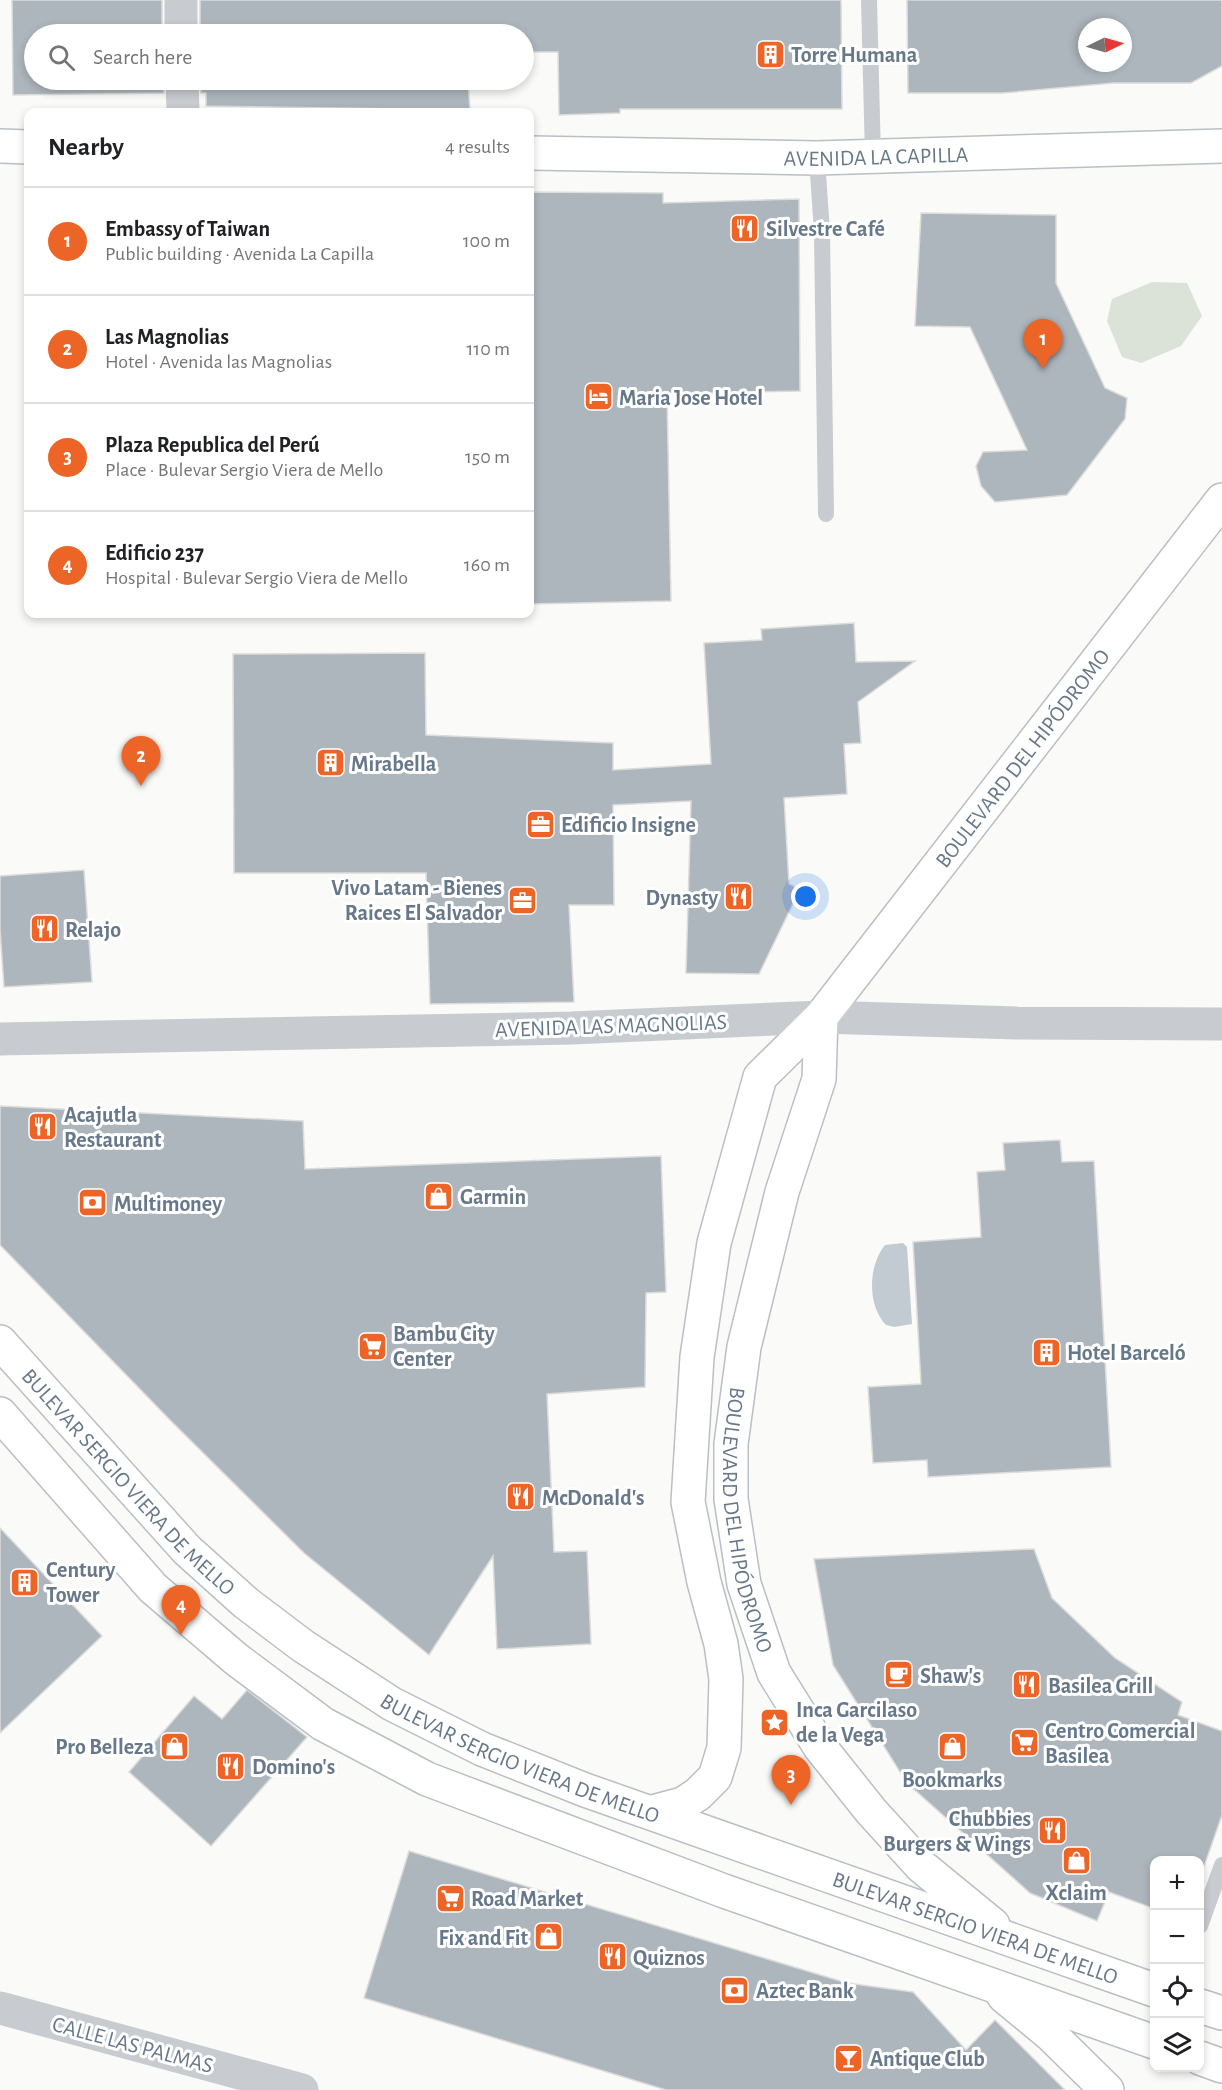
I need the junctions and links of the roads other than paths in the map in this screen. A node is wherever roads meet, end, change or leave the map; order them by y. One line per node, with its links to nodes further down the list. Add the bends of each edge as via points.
1 (181, 0): 3 (street)
2 (869, 0): 10 (lane)
3 (181, 24)
4 (182, 90): 5 (street)
5 (183, 108)
6 (0, 146): 8 (street)
7 (1222, 146): 10 (street, AVENIDA LA CAPILLA)
8 (24, 147)
9 (534, 153): 11 (street, AVENIDA LA CAPILLA)
10 (873, 157): 11 (street, AVENIDA LA CAPILLA)
11 (817, 158): 13 (lane, via 822,233)
12 (1222, 500): 14 (street, BOULEVARD DEL HIPÓDROMO)
13 (826, 514)
14 (821, 1017): 15 (street, AVENIDA LAS MAGNOLIAS); 16 (street, AVENIDA LAS MAGNOLIAS, via 572,1028); 19 (street, BOULEVARD DEL HIPÓDROMO, via 819,1079 782,1192 744,1347 731,1444); 20 (street, BOULEVARD DEL HIPÓDROMO, via 760,1077 714,1243 697,1357)
15 (1222, 1024)
16 (0, 1039)
17 (0, 1342): 21 (street, BULEVAR SERGIO VIERA DE MELLO, via 187,1550 246,1603 303,1646 392,1704 483,1749 585,1790)
18 (0, 1414): 25 (street, via 153,1588 236,1659 323,1724 427,1779 724,1891)
19 (731, 1499): 20 (street); 24 (street, BOULEVARD DEL HIPÓDROMO, via 744,1584 774,1673 820,1746 870,1811 921,1866)
20 (688, 1502): 21 (street, BOULEVARD DEL HIPÓDROMO, via 721,1644 726,1679 724,1748 715,1777 698,1794 682,1804)
21 (653, 1812): 24 (street, BULEVAR SERGIO VIERA DE MELLO)
22 (1222, 1864): 23 (lane)
23 (1204, 1915)
24 (1011, 1939): 26 (street, BULEVAR SERGIO VIERA DE MELLO)
25 (987, 1982): 30 (street); 34 (street, via 1050,2034)
26 (1150, 1988)
27 (1204, 2007): 29 (street)
28 (0, 2008): 33 (street, CALLE LAS PALMAS)
29 (1222, 2013)
30 (1150, 2040)
31 (1204, 2059): 32 (street)
32 (1222, 2066)
33 (302, 2090)
34 (1107, 2090)

